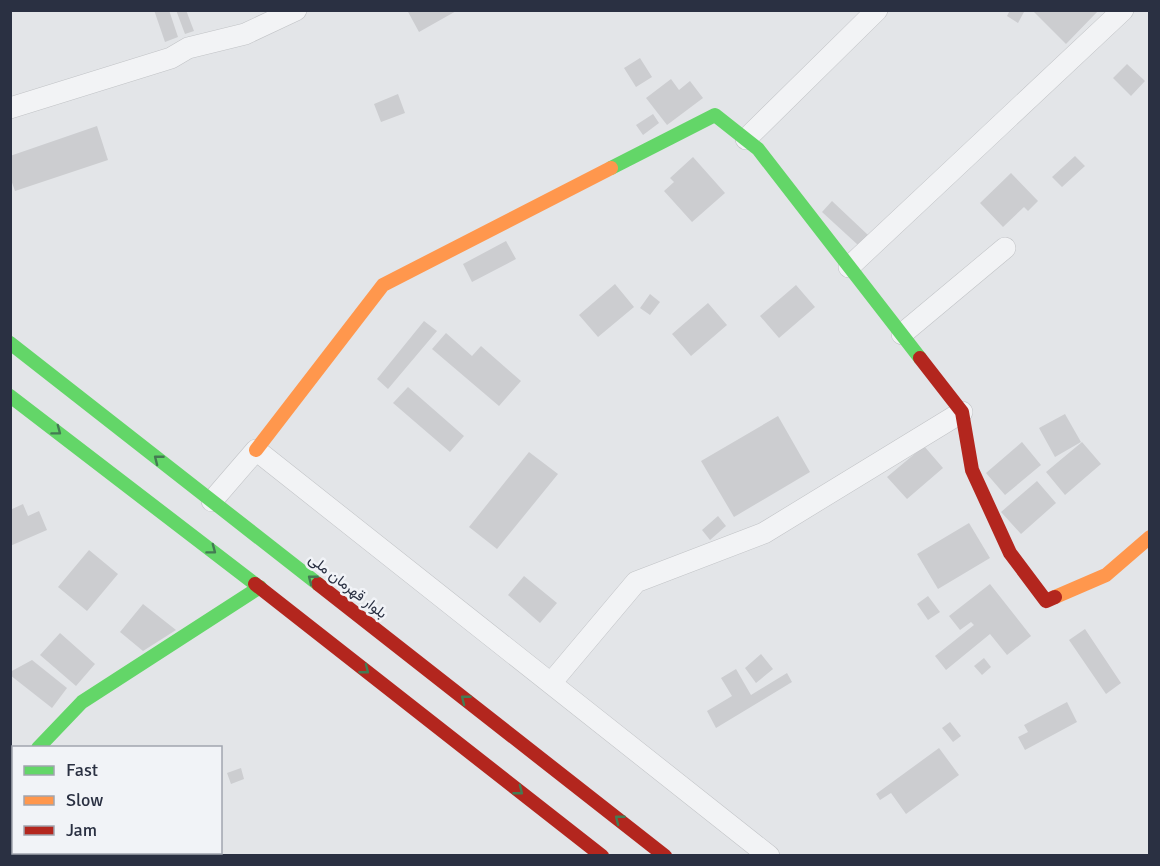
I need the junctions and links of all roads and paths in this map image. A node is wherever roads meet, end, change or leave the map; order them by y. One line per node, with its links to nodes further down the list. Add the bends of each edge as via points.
1 (296, 10): 4 (street, via 244,34 188,48 171,58)
2 (877, 10): 5 (street)
3 (1123, 10): 7 (street)
4 (10, 108)
5 (746, 139): 7 (main road, via 758,149); 12 (main road, via 715,115 383,285)
6 (1005, 249): 8 (street)
7 (849, 267): 8 (main road)
8 (902, 334): 11 (main road)
9 (10, 343): 13 (main road, بلوار قهرمان ملی, one-way to 9)
10 (10, 396): 15 (main road, one-way to 15)
11 (962, 412): 14 (main road, via 972,470 1010,553 1046,601 1106,575); 16 (street, via 764,533 636,582)
12 (256, 450): 13 (street); 16 (street)
13 (212, 501): 19 (main road, بلوار قهرمان ملی, one-way to 13)
14 (1149, 537)
15 (260, 587): 17 (main road, via 82,702); 18 (main road, one-way to 18)
16 (551, 683): 20 (street)
17 (39, 746)
18 (602, 855)
19 (665, 855)
20 (769, 855)

